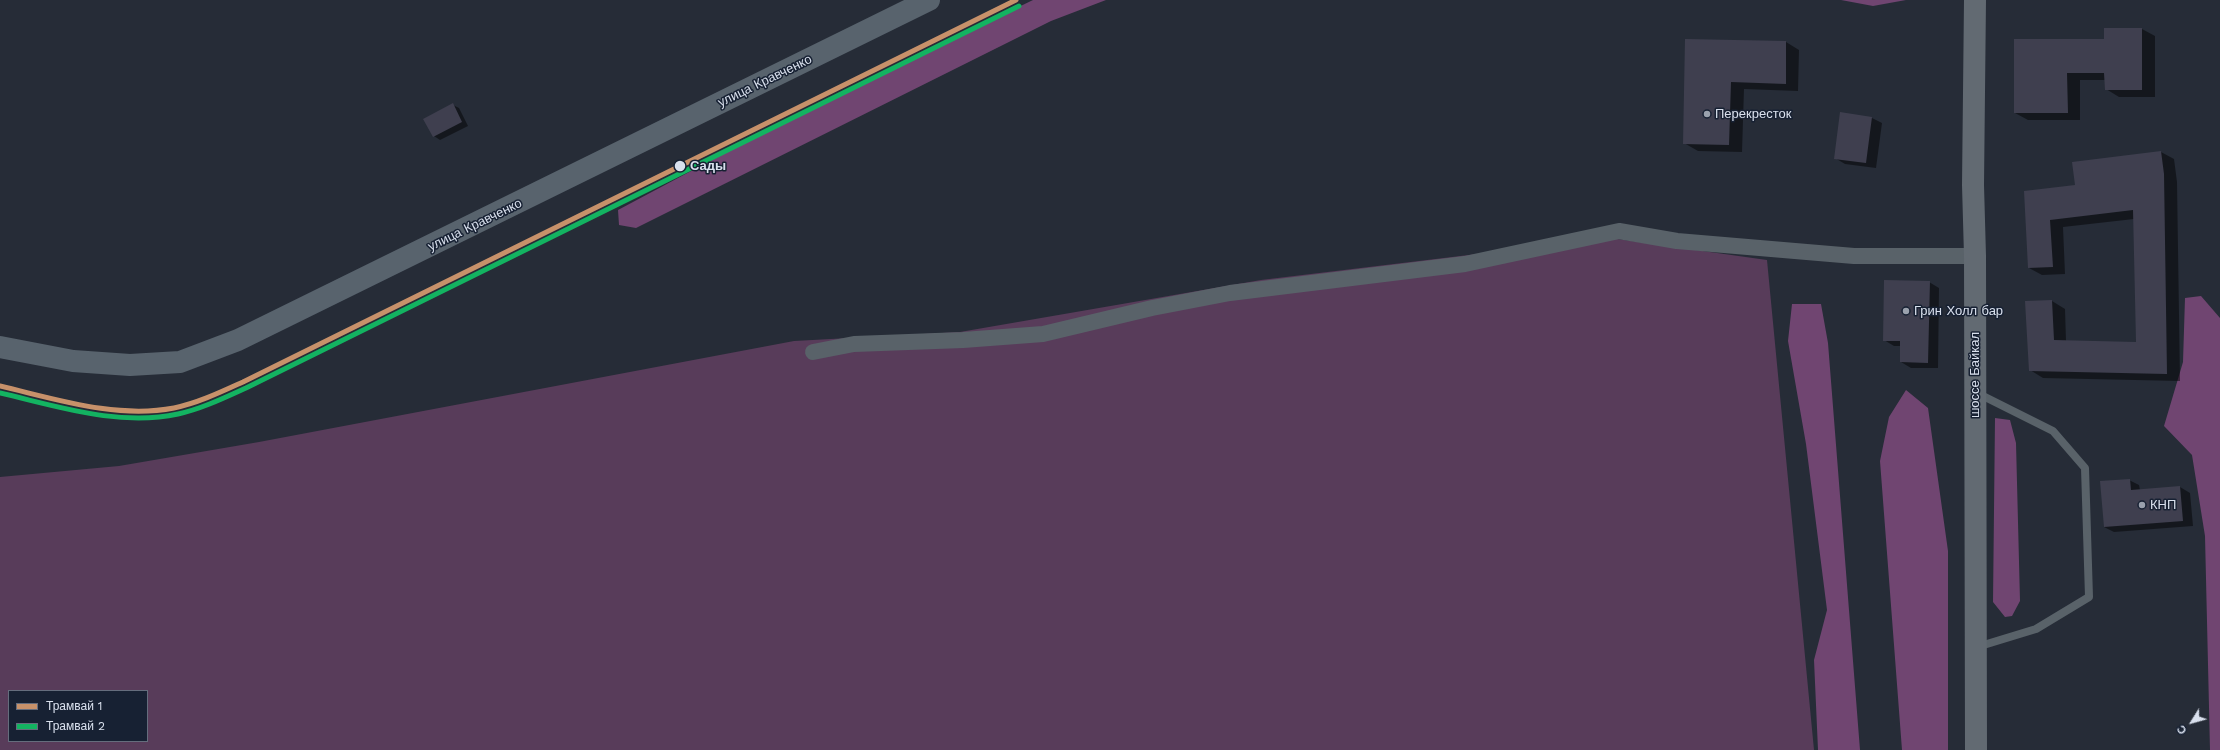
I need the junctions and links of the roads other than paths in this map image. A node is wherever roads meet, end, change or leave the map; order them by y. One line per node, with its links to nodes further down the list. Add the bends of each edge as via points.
1 (929, 0): 4 (main road, улица Кравченко, via 252,333 180,362 130,365 73,361)
2 (1975, 0): 3 (highway, шоссе Байкал)
3 (1975, 256): 5 (street, via 1854,256 1677,241 1619,232 1465,264 1230,293 1152,308 1043,334 854,344); 6 (highway, шоссе Байкал)
4 (0, 347)
5 (813, 352)
6 (1975, 392): 7 (highway, шоссе Байкал); 7 (lane, via 2053,431 2085,468 2089,597 2036,629)
7 (1975, 647): 8 (highway, шоссе Байкал)
8 (1976, 750)

